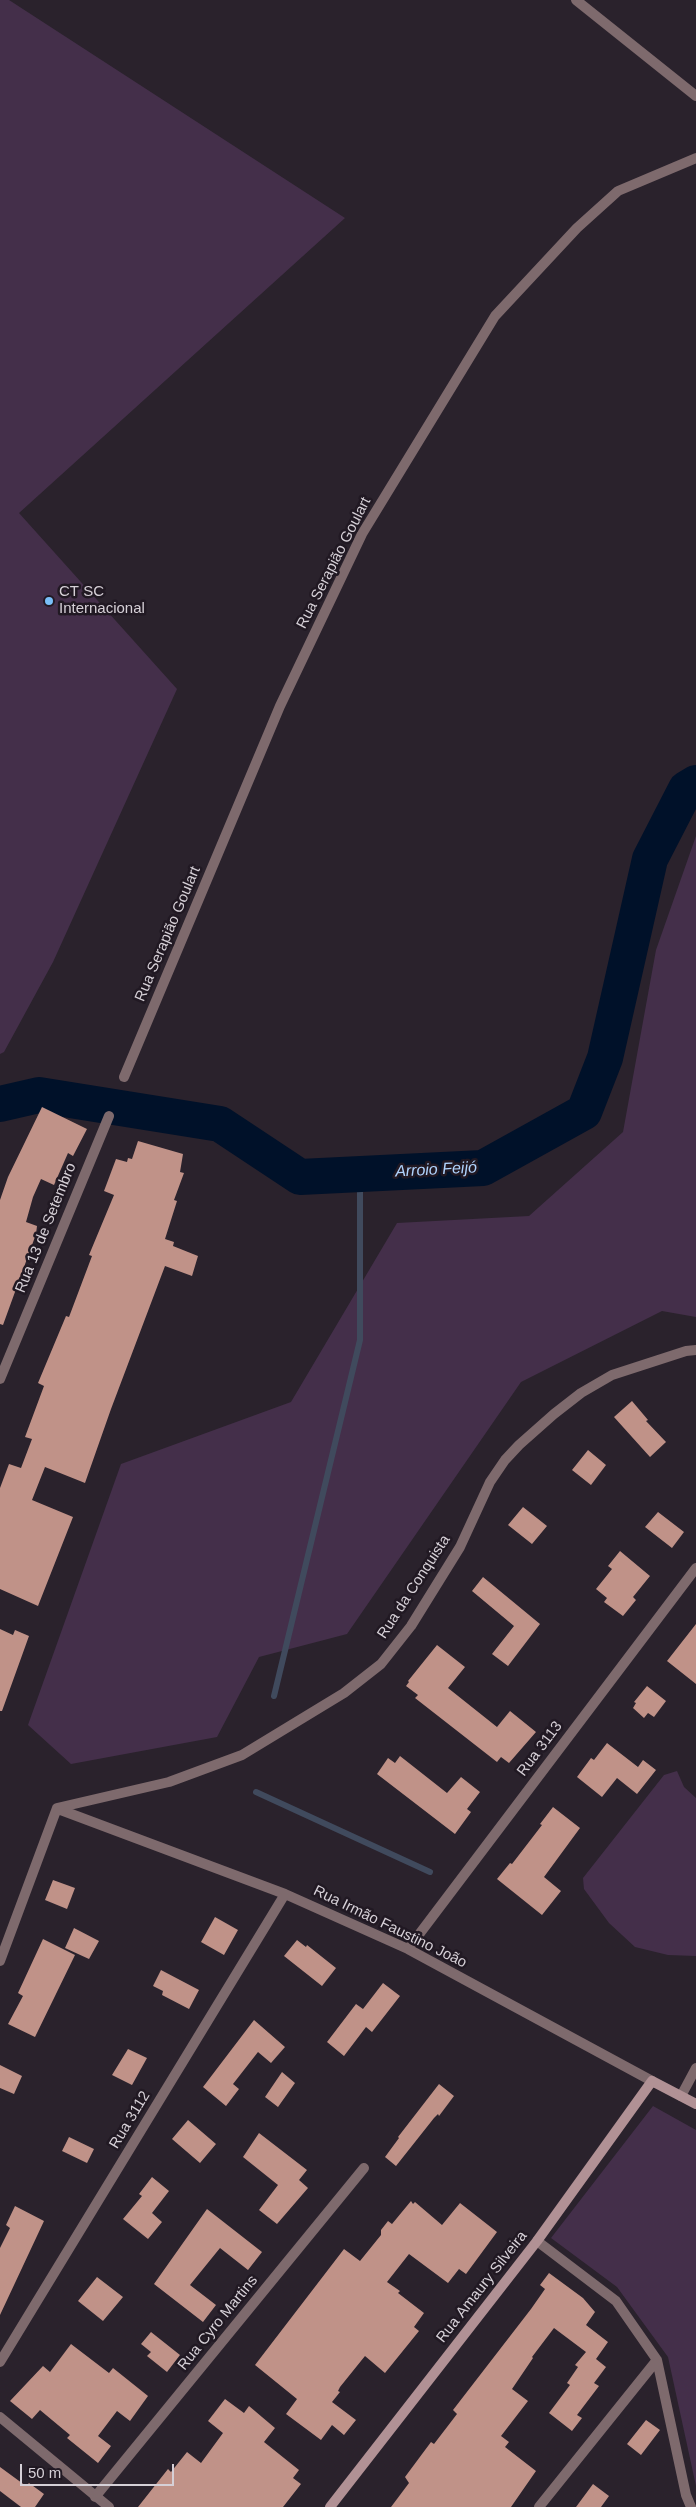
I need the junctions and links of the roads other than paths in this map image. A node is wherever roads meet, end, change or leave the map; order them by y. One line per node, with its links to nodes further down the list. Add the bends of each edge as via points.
1 (576, 0): 2 (street)
2 (696, 96)
3 (696, 158): 4 (street, Rua Serapião Goulart, via 618,191 577,228 495,316 362,534 280,706)
4 (124, 1077)
5 (109, 1116): 7 (street, Rua 13 de Setembro)
6 (696, 1350): 9 (street, Rua da Conquista, via 612,1375 560,1408 519,1445 490,1482 460,1547 410,1626 381,1664 344,1693 242,1755 169,1782)
7 (0, 1379)
8 (696, 1568): 11 (street, Rua 3113)
9 (57, 1808): 10 (street, Rua Irmão Faustino João); 12 (street)
10 (285, 1894): 11 (street, Rua Irmão Faustino João); 20 (street, Rua 3112)
11 (408, 1949): 14 (street, Rua Irmão Faustino João)
12 (0, 1961)
13 (696, 2068): 15 (street)
14 (652, 2081): 15 (street, Rua Irmão Faustino João); 18 (street, Rua Amaury Silveira)
15 (681, 2096): 16 (street, Rua Irmão Faustino João)
16 (696, 2104)
17 (364, 2168): 22 (street, Rua Cyro Martins)
18 (537, 2242): 19 (street, via 616,2301); 24 (street, Rua Amaury Silveira)
19 (657, 2360): 25 (street); 26 (street)
20 (0, 2362)
21 (0, 2417): 22 (street)
22 (95, 2497): 23 (street)
23 (109, 2507)
24 (330, 2507)
25 (538, 2507)
26 (691, 2507)

